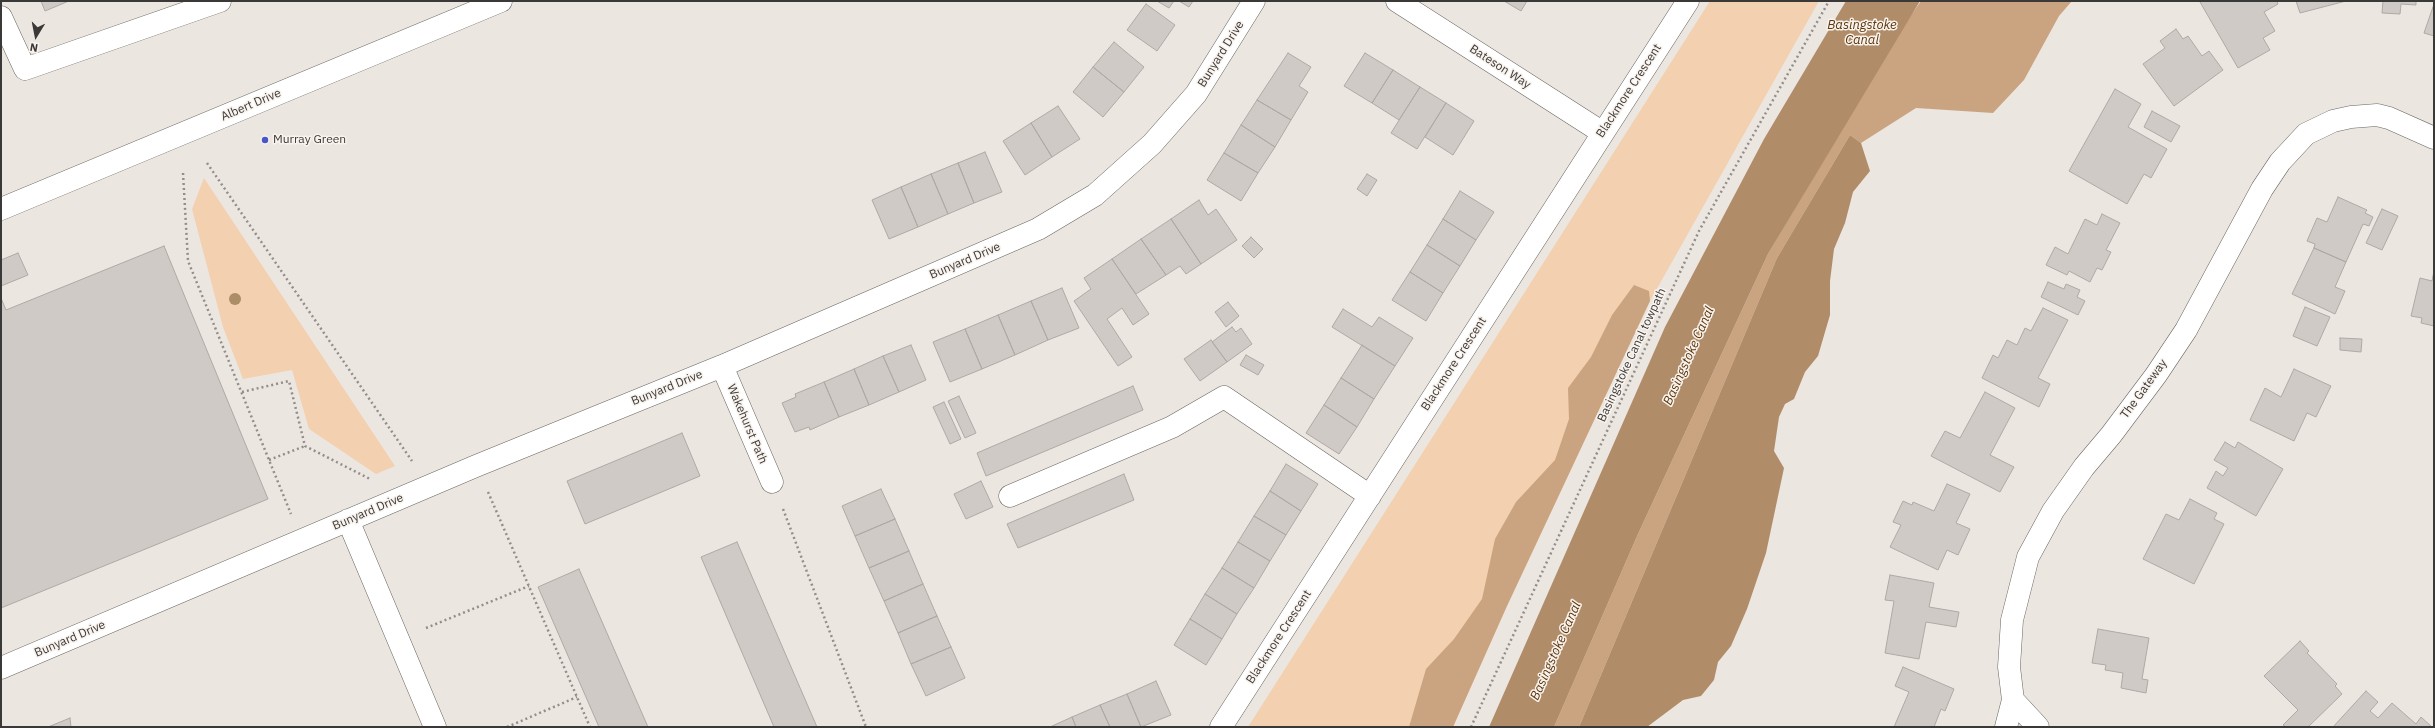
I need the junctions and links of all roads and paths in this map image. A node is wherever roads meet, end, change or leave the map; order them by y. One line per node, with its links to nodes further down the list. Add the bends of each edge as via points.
1 (220, 1): 7 (street, via 25,69)
2 (502, 1): 12 (street, Albert Drive)
3 (1254, 1): 13 (street, Bunyard Drive, via 1196,94 1152,144 1095,195 1038,229)
4 (1397, 1): 8 (street, Bateson Way)
5 (1688, 1): 8 (street, Blackmore Crescent)
6 (1829, 1): 35 (path, Basingstoke Canal towpath, via 1699,231)
7 (2, 21)
8 (1603, 133): 22 (street, Blackmore Crescent)
9 (2434, 138): 29 (street, The Gateway, via 2400,122 2377,115 2333,121 2306,134 2294,145 2262,189 2178,342 2053,511 2028,557 2016,599 2009,643)
10 (207, 163): 19 (path)
11 (184, 173): 14 (path, via 188,261)
12 (1, 209)
13 (722, 366): 17 (street, Bunyard Drive); 18 (street, Wakehurst Path)
14 (242, 392): 15 (path, via 289,381); 16 (path)
15 (305, 446): 16 (path); 20 (path)
16 (269, 460): 24 (path)
17 (476, 466): 19 (street, Bunyard Drive); 25 (path)
18 (772, 482): 33 (path)
19 (429, 486): 20 (street, Bunyard Drive)
20 (404, 496): 23 (street, Bunyard Drive)
21 (1010, 496): 22 (street, via 1172,427 1224,397)
22 (1370, 496): 34 (street, Blackmore Crescent)
23 (348, 520): 24 (street, Bunyard Drive); 26 (street)
24 (302, 540): 27 (street, Bunyard Drive)
25 (529, 586): 26 (path); 28 (path)
26 (398, 639): 30 (street)
27 (1, 668)
28 (577, 697): 31 (path); 32 (path)
29 (2012, 700): 36 (street, The Gateway); 37 (street)
30 (435, 727)
31 (507, 727)
32 (590, 727)
33 (866, 727)
34 (1221, 727)
35 (1471, 727)
36 (2006, 727)
37 (2038, 727)

